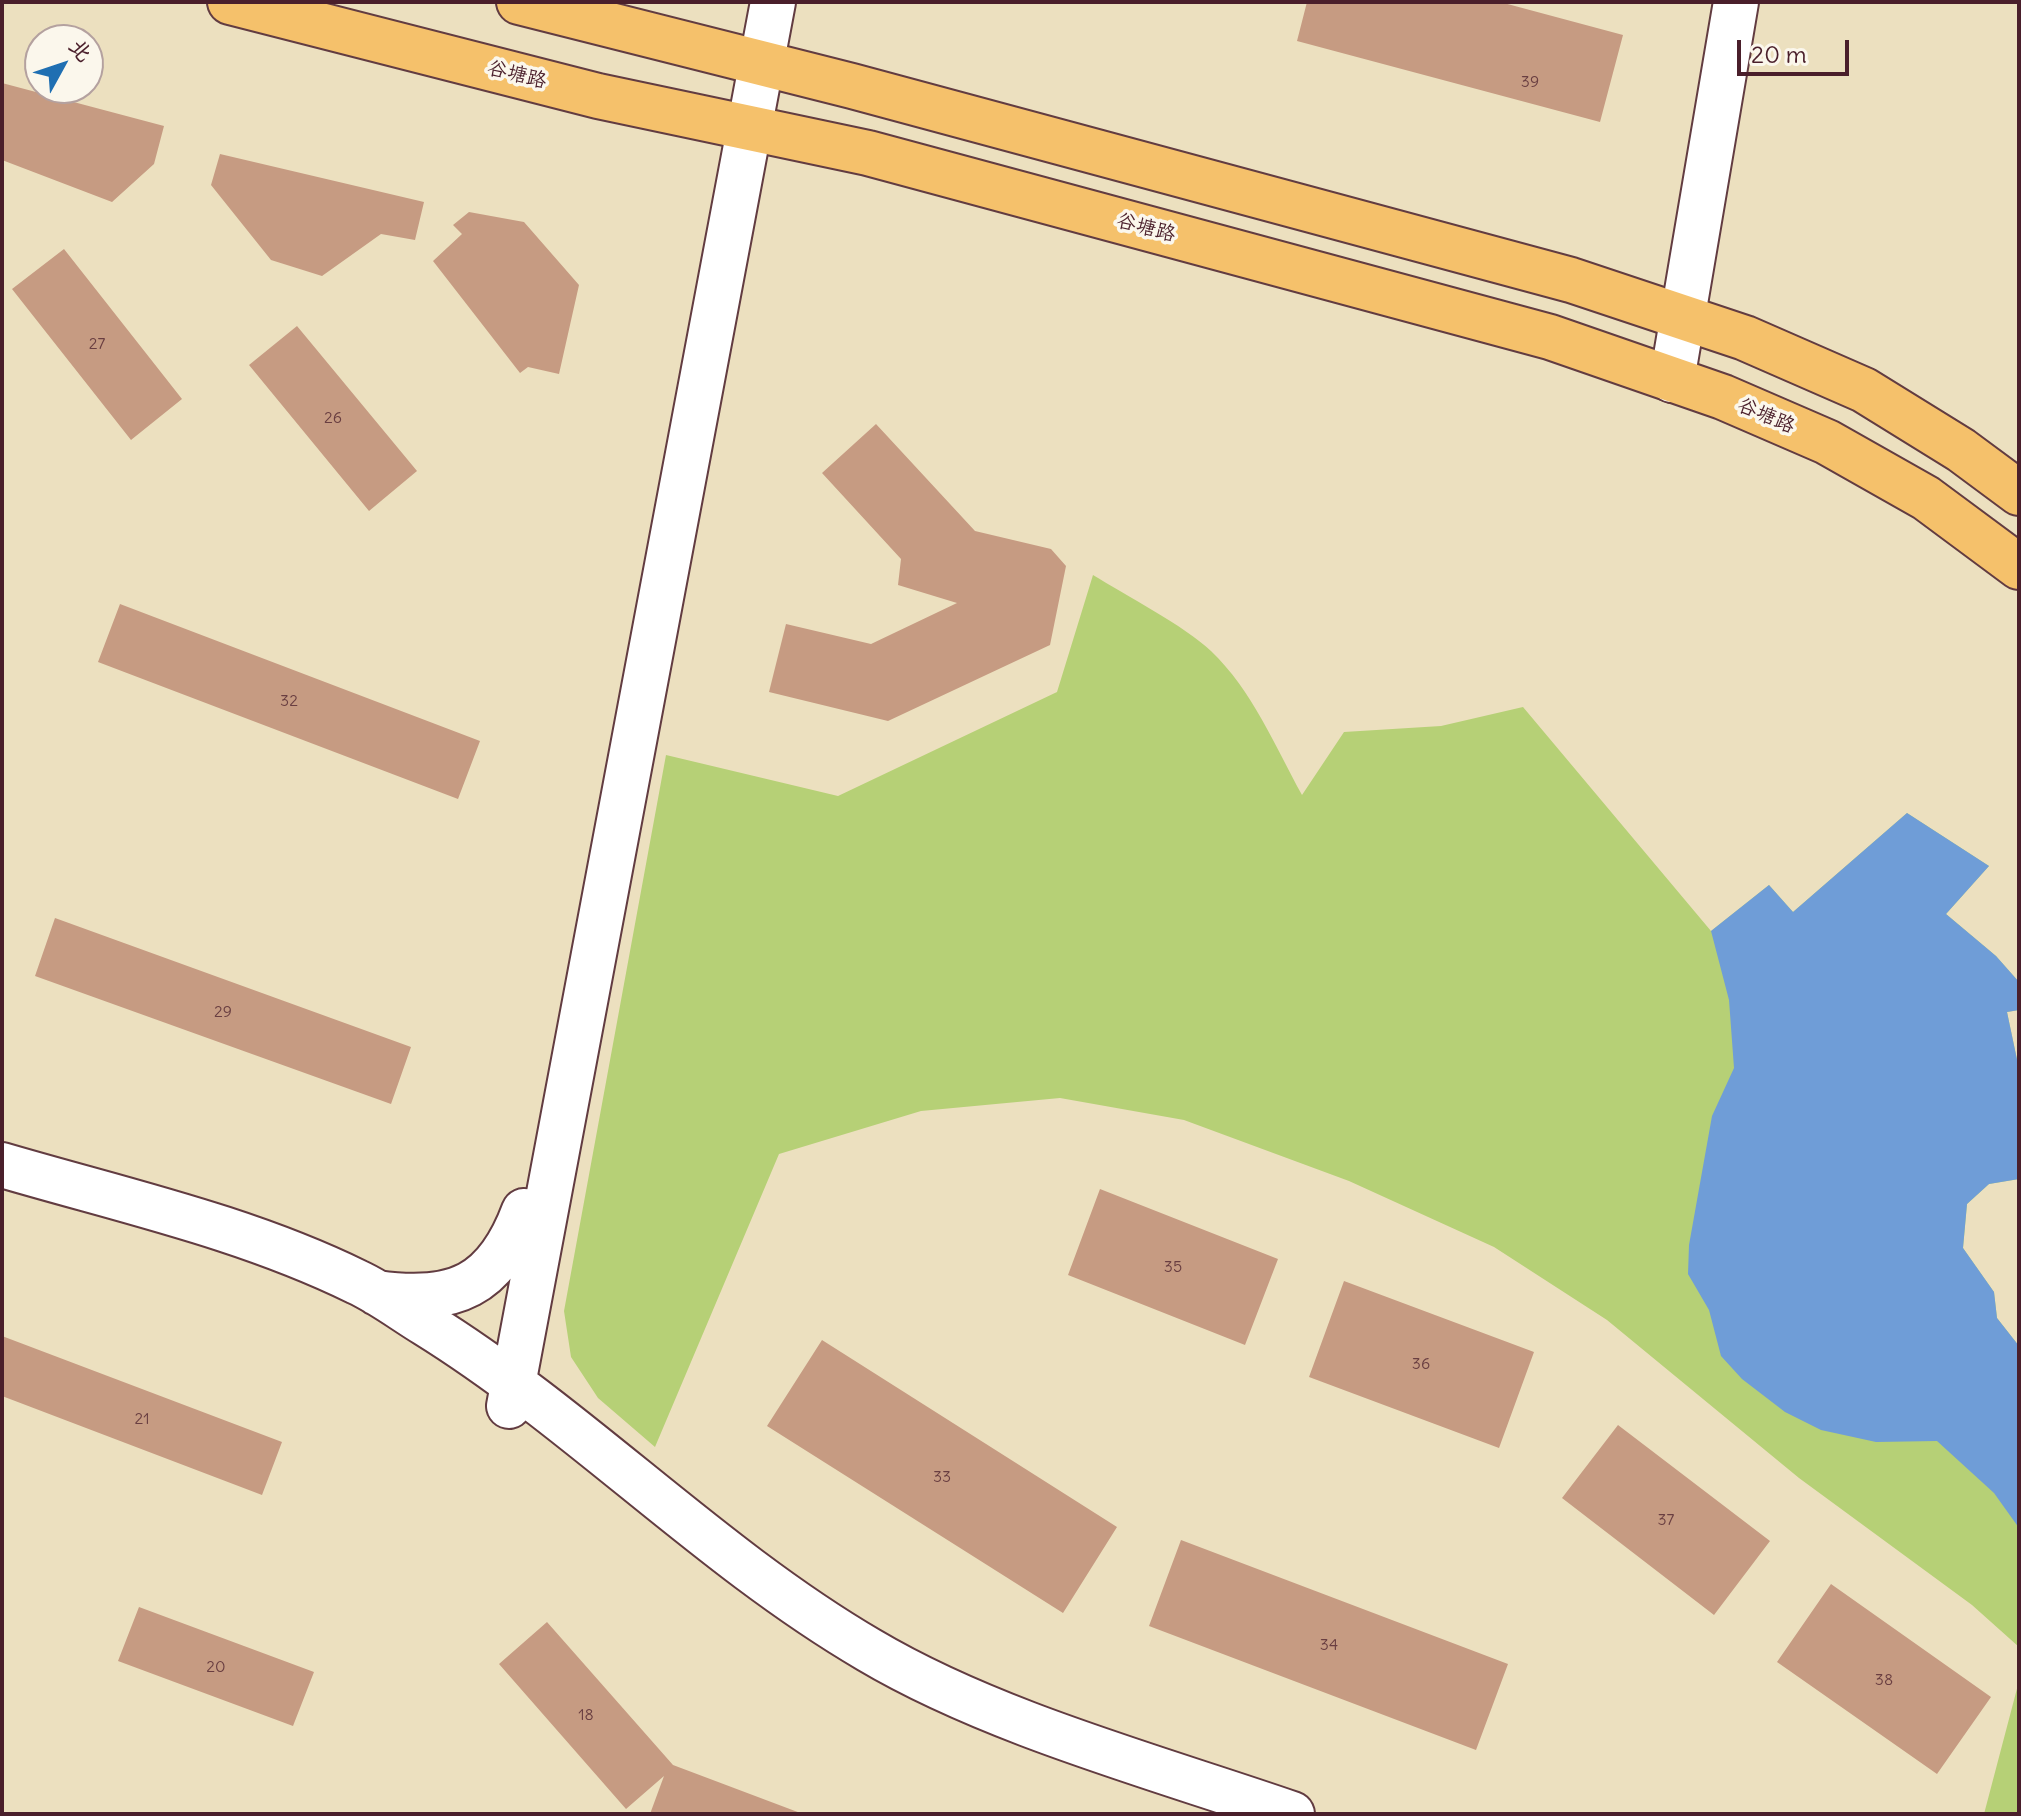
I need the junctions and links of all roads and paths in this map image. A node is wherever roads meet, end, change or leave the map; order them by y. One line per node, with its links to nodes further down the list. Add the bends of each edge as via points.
1 (230, 2): 8 (main road, 谷塘路, via 598,96)
2 (519, 2): 7 (main road)
3 (752, 2): 7 (street)
4 (773, 2): 7 (street)
5 (1715, 2): 9 (street)
6 (1736, 2): 9 (street)
7 (751, 60): 8 (street); 9 (main road, via 1556,276)
8 (739, 125): 10 (main road, 谷塘路, via 868,153 1534,333); 15 (street); 17 (street)
9 (1673, 314): 10 (street); 11 (main road, via 1745,338 1864,390)
10 (1662, 376): 12 (main road, 谷塘路, via 1827,442 1926,498)
11 (2019, 493)
12 (2019, 567)
13 (2, 1165): 16 (street, via 256,1239)
14 (2, 1186): 18 (street, via 250,1258 349,1301)
15 (524, 1211): 16 (street, via 514,1237 484,1279 431,1296); 18 (street)
16 (376, 1293): 18 (street)
17 (525, 1317): 18 (street); 19 (street, via 532,1374)
18 (502, 1387): 19 (street); 20 (street, via 782,1620 861,1670 931,1708 1003,1737)
19 (566, 1423): 21 (street, via 795,1603 870,1651 1011,1716)
20 (1225, 1814)
21 (1292, 1814)

